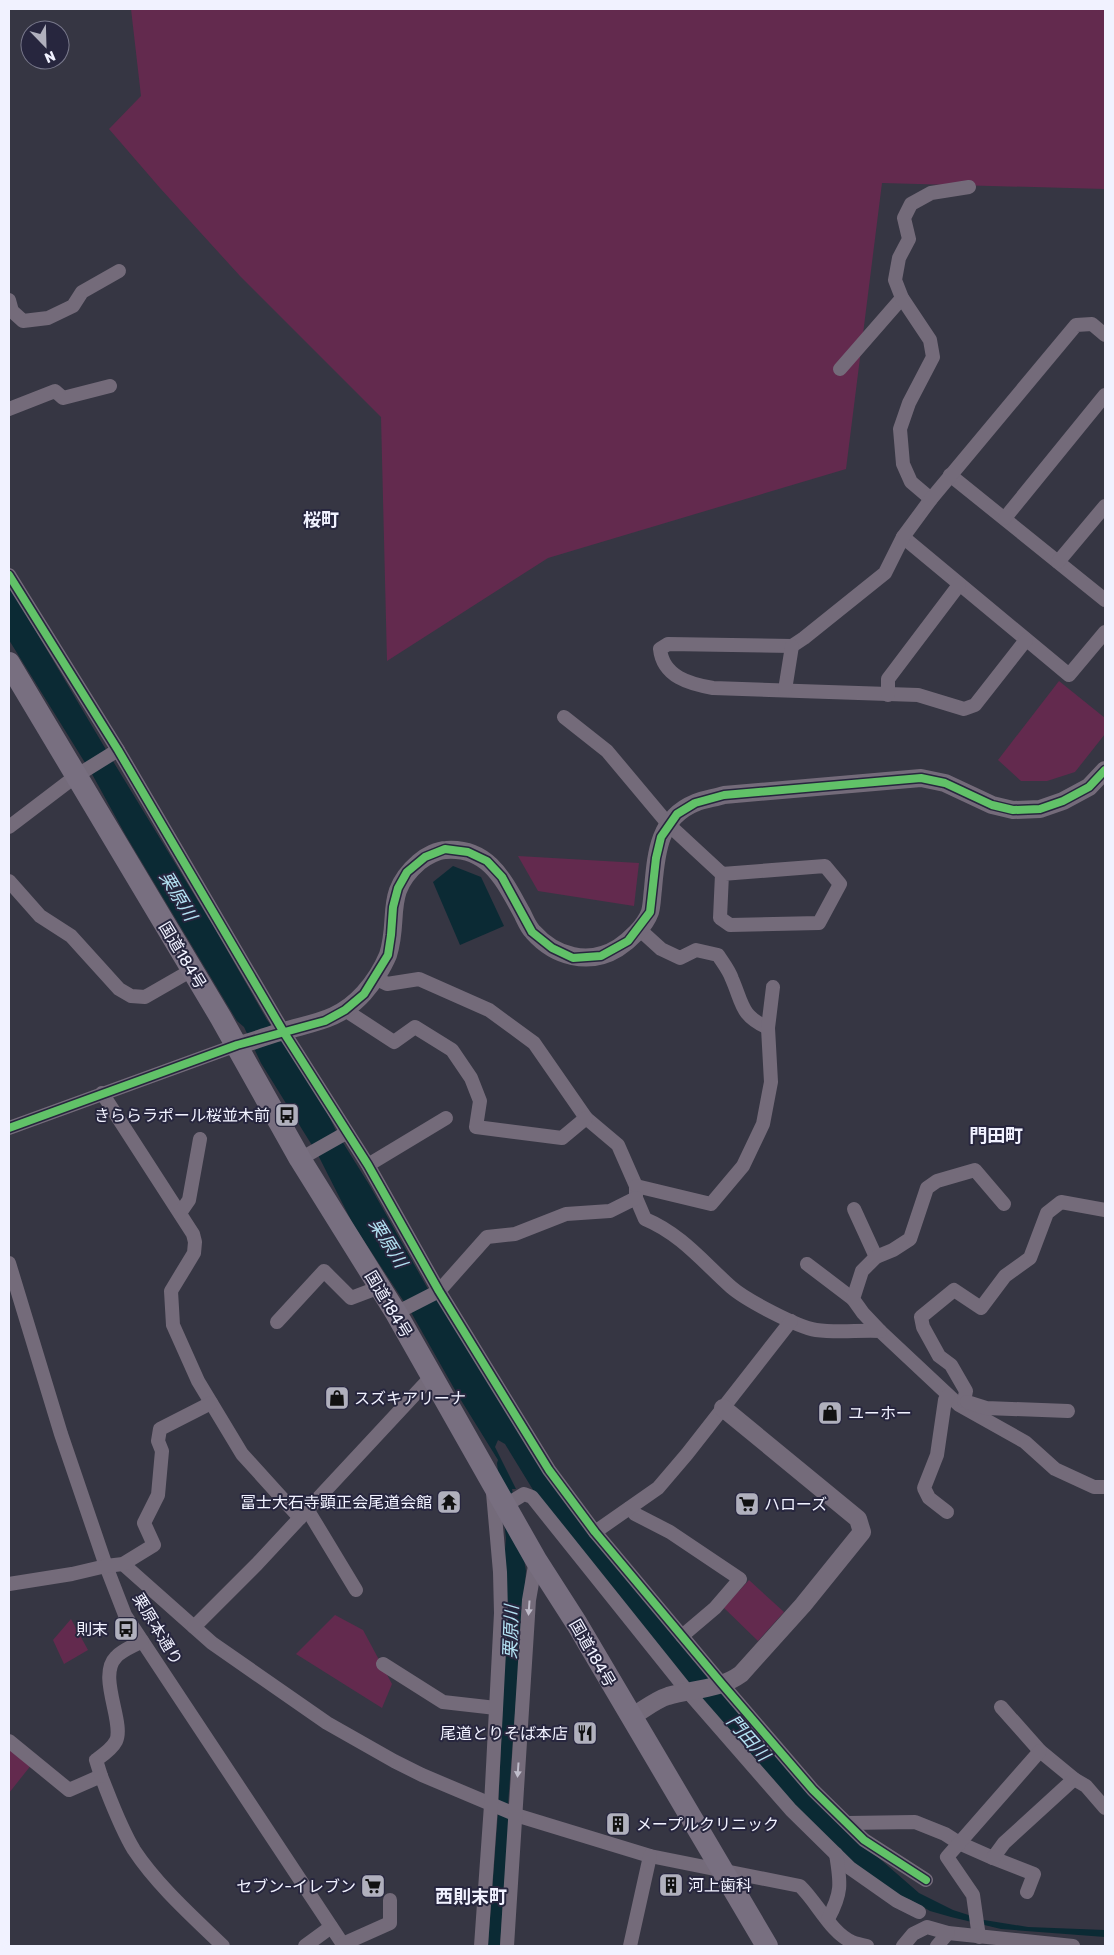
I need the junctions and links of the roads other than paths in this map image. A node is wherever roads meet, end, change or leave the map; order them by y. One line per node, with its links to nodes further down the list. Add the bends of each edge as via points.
1 (969, 187): 3 (street, via 931,193 911,204 904,218 909,239 899,258 895,280)
2 (119, 271): 4 (street, via 82,292 73,306 48,318 23,321 12,311)
3 (902, 298): 6 (street); 11 (street, via 930,340 933,357 909,403 900,429 903,464 911,482)
4 (9, 300)
5 (1105, 335): 10 (street, via 1092,324 1076,325)
6 (840, 370)
7 (110, 386): 9 (street, via 63,398 55,391)
8 (1105, 395): 13 (street)
9 (9, 409)
10 (950, 475): 11 (street); 13 (street)
11 (931, 499): 14 (street)
12 (1105, 506): 15 (street)
13 (1005, 518): 15 (street)
14 (903, 537): 17 (street); 21 (street, via 885,573)
15 (1058, 562): 18 (street)
16 (9, 575): 26 (street)
17 (959, 585): 20 (street); 24 (street, via 888,679)
18 (1105, 600)
19 (1105, 632): 20 (street, via 1069,675)
20 (1026, 640): 24 (street, via 975,705 964,709 918,695)
21 (792, 646): 23 (street); 23 (street, via 668,644 660,650 661,661 677,678 694,685)
22 (9, 662): 28 (highway, 国道184号)
23 (786, 690): 24 (street)
24 (888, 695)
25 (564, 717): 29 (street, via 607,751)
26 (114, 752): 28 (street); 39 (street)
27 (1105, 770): 29 (street, via 1088,787 1064,801 1040,809 1013,810 992,805 945,783 921,778 724,795 695,803 677,814)
28 (81, 773): 30 (street); 34 (highway, 国道184号)
29 (668, 826): 31 (street); 33 (street, via 658,851 650,912)
30 (9, 827)
31 (722, 874): 31 (street, via 825,866 840,884 819,923 730,925 720,918)
32 (9, 881): 34 (street, via 40,916 71,936 120,989 131,996 145,997)
33 (639, 929): 35 (street, via 628,941 601,956 573,958 552,948 532,932 502,877 487,861 468,852 445,849 424,857 407,872 398,888 388,955); 38 (street, via 661,949 680,958 696,950 718,955 732,977 742,1009 755,1022)
34 (192, 970): 40 (highway, 国道184号)
35 (375, 978): 37 (street, via 364,994); 43 (street, via 387,984 419,979 489,1010 534,1043)
36 (773, 988): 38 (street)
37 (345, 1010): 39 (street, via 326,1021); 43 (street, via 394,1042 415,1027 452,1050 471,1078 480,1101 476,1127 562,1138)
38 (768, 1028): 49 (street, via 772,1082 763,1124 744,1166 711,1204)
39 (279, 1032): 40 (street); 45 (street)
40 (243, 1044): 41 (street); 47 (highway, 国道184号)
41 (102, 1093): 44 (street); 53 (street)
42 (446, 1118): 48 (street)
43 (586, 1118): 49 (street, via 618,1145)
44 (9, 1128)
45 (342, 1135): 47 (street); 48 (street)
46 (200, 1139): 53 (street, via 189,1200)
47 (305, 1155): 57 (highway, 国道184号)
48 (368, 1165): 58 (street)
49 (636, 1192): 58 (street, via 610,1211 566,1214 515,1234 487,1237); 61 (street, via 645,1219 663,1227 733,1289)
50 (1004, 1204): 54 (street, via 975,1170 937,1181 927,1188 910,1239)
51 (854, 1210): 54 (street)
52 (1105, 1210): 65 (street, via 1061,1202 1047,1213 1030,1258 1005,1276 981,1308 954,1290 921,1318 939,1356 951,1365 966,1391)
53 (180, 1213): 66 (street, via 196,1242 194,1253 171,1291 173,1325)
54 (876, 1257): 59 (street, via 862,1271)
55 (9, 1263): 77 (street, 栗原本通り, via 61,1434)
56 (807, 1264): 59 (street)
57 (380, 1287): 60 (highway, 国道184号); 62 (street, via 351,1298 324,1270)
58 (435, 1292): 60 (street); 74 (street, via 549,1470)
59 (853, 1299): 63 (street)
60 (400, 1311): 64 (highway, 国道184号)
61 (791, 1321): 63 (street, via 815,1330); 67 (street)
62 (277, 1322)
63 (880, 1331): 65 (street)
64 (432, 1376): 70 (highway, 国道184号); 73 (street)
65 (957, 1401): 68 (street, via 986,1408); 69 (street, via 1025,1442 1055,1469 1094,1487); 72 (street, via 945,1400 937,1455 924,1488 929,1498)
66 (211, 1403): 73 (street, via 242,1454); 76 (street, via 160,1429 158,1442 162,1451 158,1495 144,1523 154,1545)
67 (723, 1408): 71 (street, via 658,1488); 84 (street, via 858,1519 862,1532 748,1667)
68 (1068, 1411)
69 (1105, 1487)
70 (503, 1495): 75 (highway, 国道184号); 85 (street, via 532,1497); 87 (street)
71 (630, 1508): 74 (street); 81 (street, via 740,1579 716,1608)
72 (947, 1512)
73 (304, 1514): 79 (street); 80 (street)
74 (595, 1532): 81 (street)
75 (536, 1560): 88 (highway, 国道184号); 95 (street, one-way to 95, via 529,1600)
76 (123, 1564): 77 (street); 80 (street)
77 (106, 1566): 78 (street); 82 (street, 栗原本通り, via 125,1615)
78 (9, 1584)
79 (356, 1590)
80 (194, 1627): 93 (street, via 212,1643 327,1722 394,1761)
81 (682, 1636): 84 (street)
82 (142, 1641): 91 (street, via 117,1656 111,1667 110,1696 118,1733 115,1744 96,1760); 107 (street, 栗原本通り)
83 (382, 1664): 87 (street, via 443,1702)
84 (720, 1685): 85 (street); 96 (street, via 813,1790)
85 (692, 1691): 88 (street, via 666,1697); 98 (street, via 791,1810)
86 (1000, 1707): 90 (street)
87 (496, 1708): 93 (street)
88 (631, 1718): 101 (highway, 国道184号)
89 (9, 1741): 91 (street, via 69,1790)
90 (1040, 1751): 92 (street); 97 (street)
91 (101, 1776): 111 (street, via 135,1850 175,1899)
92 (1074, 1779): 94 (street, via 1086,1786); 100 (street, via 1004,1843)
93 (493, 1806): 95 (street); 113 (street)
94 (1105, 1808)
95 (513, 1813): 99 (street); 114 (street)
96 (848, 1823): 97 (street, via 915,1822); 102 (street, via 864,1840)
97 (960, 1843): 100 (street); 109 (street, via 947,1857 973,1896)
98 (836, 1854): 105 (street, via 850,1868 897,1901); 106 (street, via 840,1878 838,1899)
99 (650, 1856): 101 (street); 115 (street)
100 (993, 1858): 103 (street, via 1034,1874)
101 (724, 1872): 106 (street, via 800,1886); 116 (highway, 国道184号)
102 (926, 1880)
103 (1027, 1892)
104 (390, 1900): 110 (street, via 390,1923)
105 (919, 1912)
106 (828, 1919): 117 (street, via 850,1942)
107 (331, 1927): 110 (street, 栗原本通り); 112 (street)
108 (948, 1933): 109 (street); 118 (street, via 927,1927 913,1934); 119 (street)
109 (978, 1934): 120 (street)
110 (344, 1945)
111 (224, 1946)
112 (305, 1946)
113 (481, 1946)
114 (507, 1946)
115 (630, 1946)
116 (767, 1946)
117 (867, 1946)
118 (903, 1946)
119 (937, 1946)
120 (1073, 1946)

